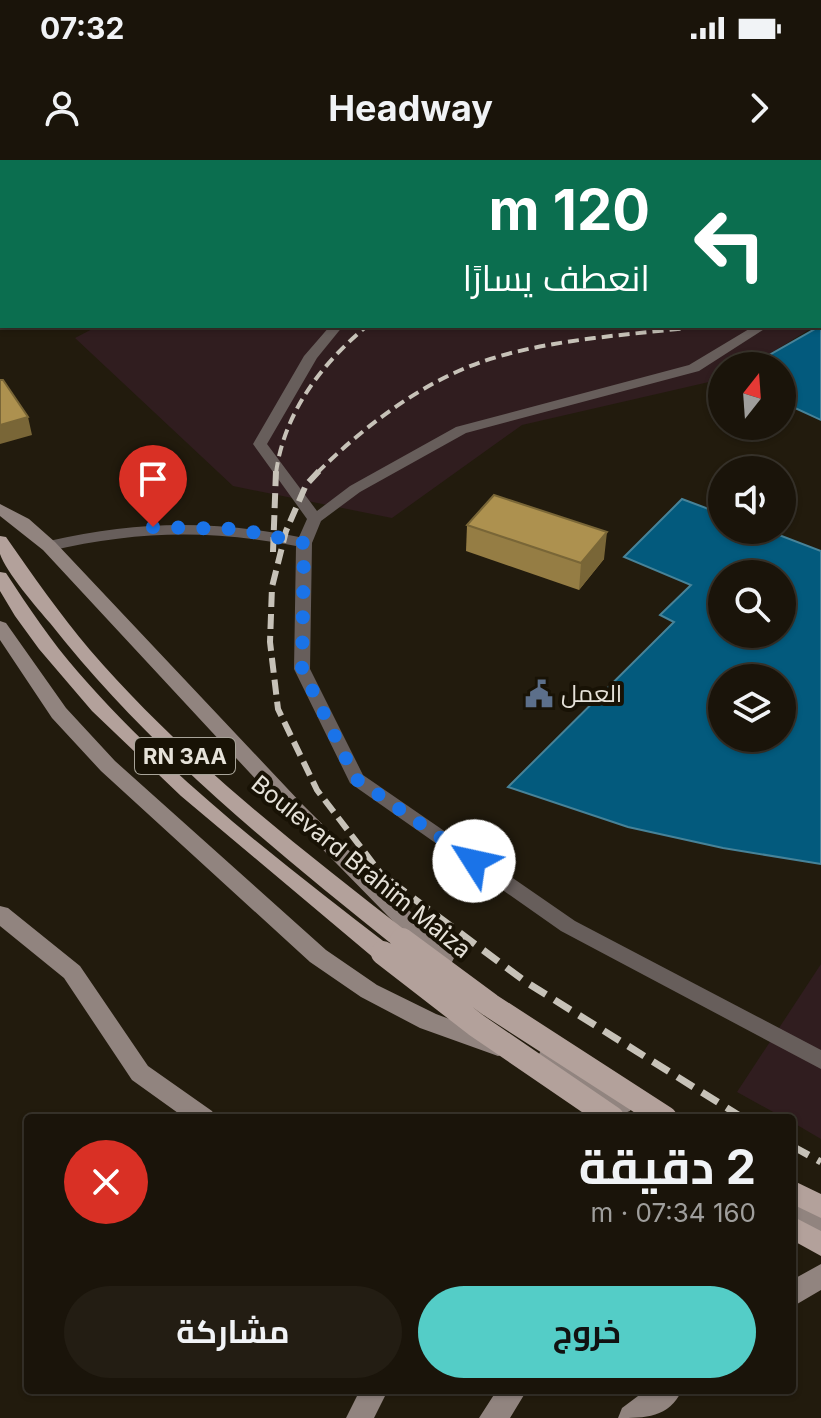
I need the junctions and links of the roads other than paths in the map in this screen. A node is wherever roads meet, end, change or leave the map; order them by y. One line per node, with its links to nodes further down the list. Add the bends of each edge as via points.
1 (335, 328): 4 (lane, via 311,356 260,444)
2 (760, 328): 4 (lane, via 694,368 461,430 355,489)
3 (0, 509): 7 (main road)
4 (315, 519): 6 (lane)
5 (0, 541): 11 (main road, Boulevard Brahim Maiza / RN 3AA, via 59,626 165,739)
6 (304, 543): 7 (lane, via 238,529 153,527 108,531); 12 (lane, via 302,669 356,779 568,926)
7 (49, 546): 13 (main road, via 419,936)
8 (0, 577): 11 (main road, Boulevard Brahim Maiza / RN 3AA, via 68,675 132,742 307,894)
9 (0, 627): 13 (main road, via 59,713 108,766 318,956 369,991 428,1021)
10 (0, 914): 14 (main road, via 72,972 140,1073)
11 (392, 947): 15 (main road, Boulevard Brahim Maiza / RN 3AA, bridge, via 476,1025); 17 (main road, Boulevard Brahim Maiza / RN 3AA, bridge)
12 (821, 1060)
13 (573, 1074): 16 (main road)
14 (198, 1114)
15 (606, 1114)
16 (638, 1114)
17 (659, 1114)
18 (796, 1193): 20 (main road)
19 (796, 1206): 21 (main road)
20 (821, 1207)
21 (821, 1221)
22 (796, 1229): 23 (main road)
23 (821, 1244)
24 (821, 1276): 25 (main road)
25 (796, 1292)
26 (372, 1394): 29 (main road)
27 (510, 1394): 30 (main road)
28 (663, 1394): 31 (main road)
29 (360, 1418)
30 (493, 1418)
31 (632, 1418)

